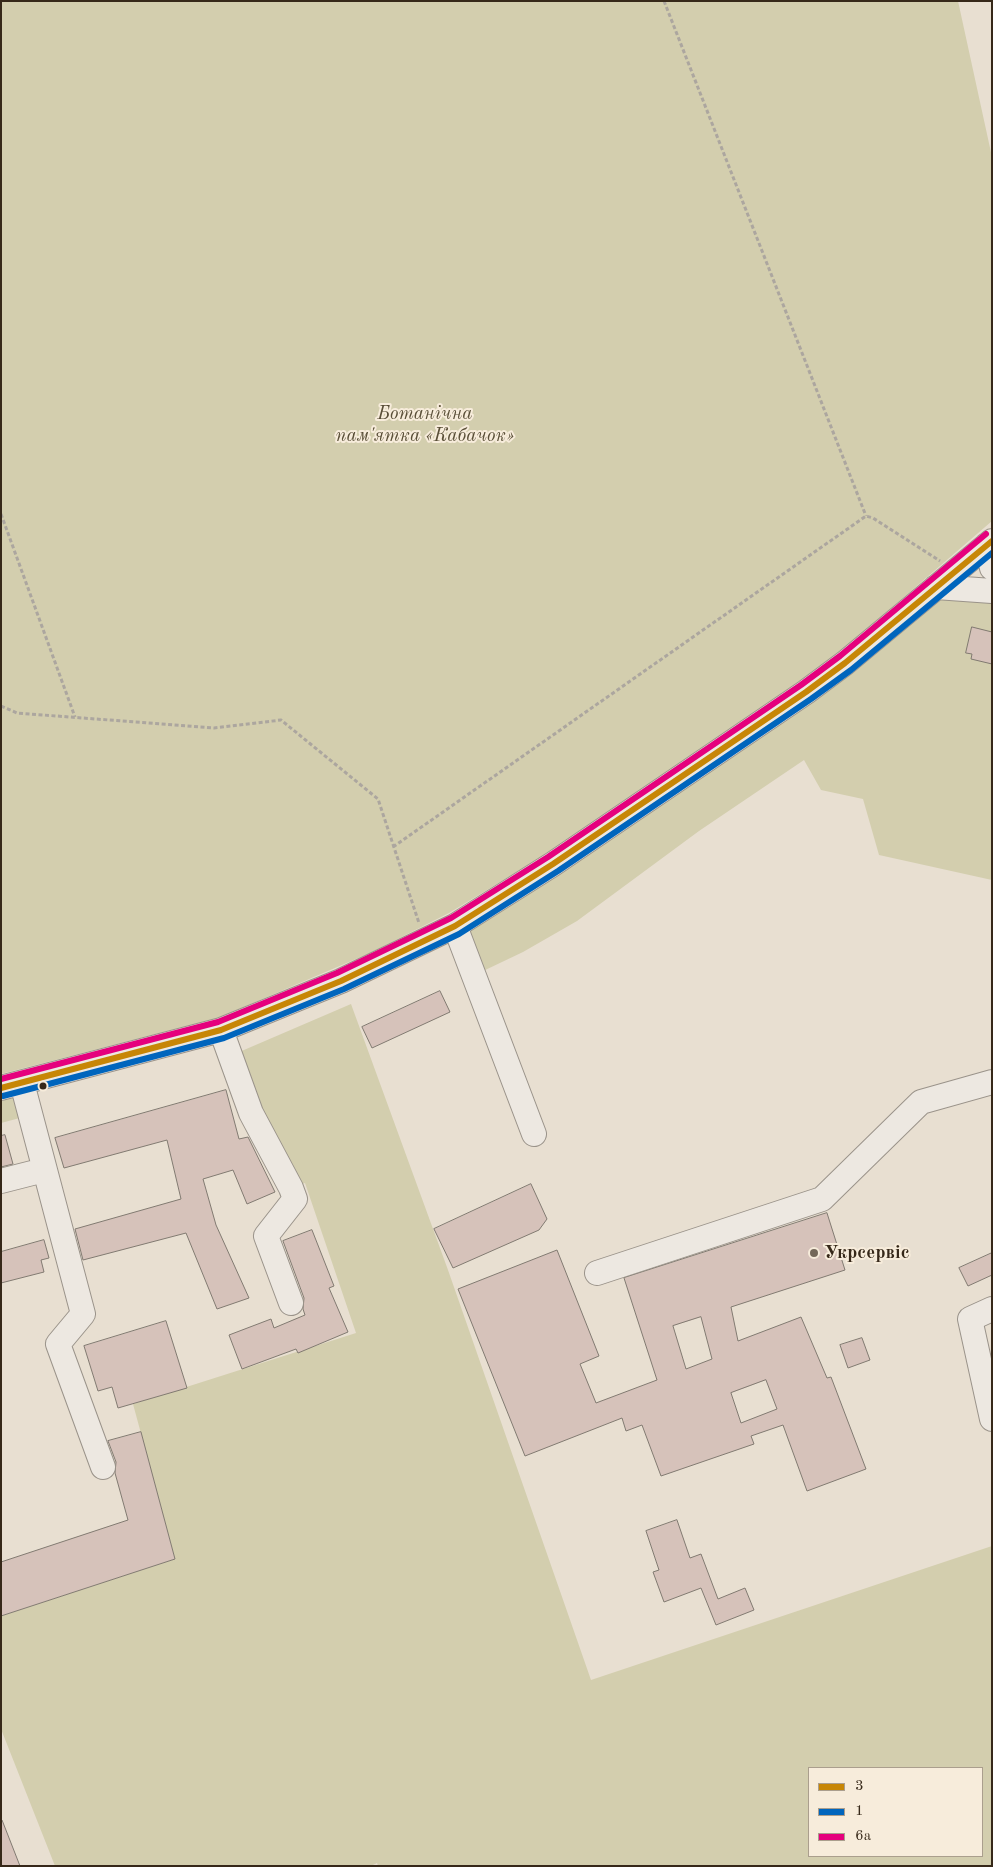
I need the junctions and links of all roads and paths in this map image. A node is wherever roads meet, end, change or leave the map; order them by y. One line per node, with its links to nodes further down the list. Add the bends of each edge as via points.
1 (664, 1): 3 (path)
2 (1, 514): 9 (path)
3 (866, 516): 5 (path); 10 (path)
4 (990, 552): 5 (street)
5 (956, 571): 6 (street)
6 (936, 587): 7 (street); 11 (street, via 806,692 553,864)
7 (992, 590)
8 (1, 706): 9 (path, via 17,713)
9 (75, 717): 10 (path, via 214,728 281,720 378,800)
10 (393, 847): 12 (path)
11 (455, 926): 12 (street); 16 (street)
12 (426, 940): 13 (street, via 341,981)
13 (221, 1030): 15 (street); 20 (street, via 251,1113 295,1200 266,1236)
14 (992, 1082): 19 (street, via 921,1102 822,1199)
15 (12, 1085): 17 (street)
16 (534, 1134)
17 (44, 1170): 18 (street); 23 (street, via 83,1314 58,1344)
18 (1, 1181)
19 (596, 1273)
20 (290, 1303)
21 (992, 1309): 22 (street, via 970,1319)
22 (992, 1419)
23 (103, 1467)

